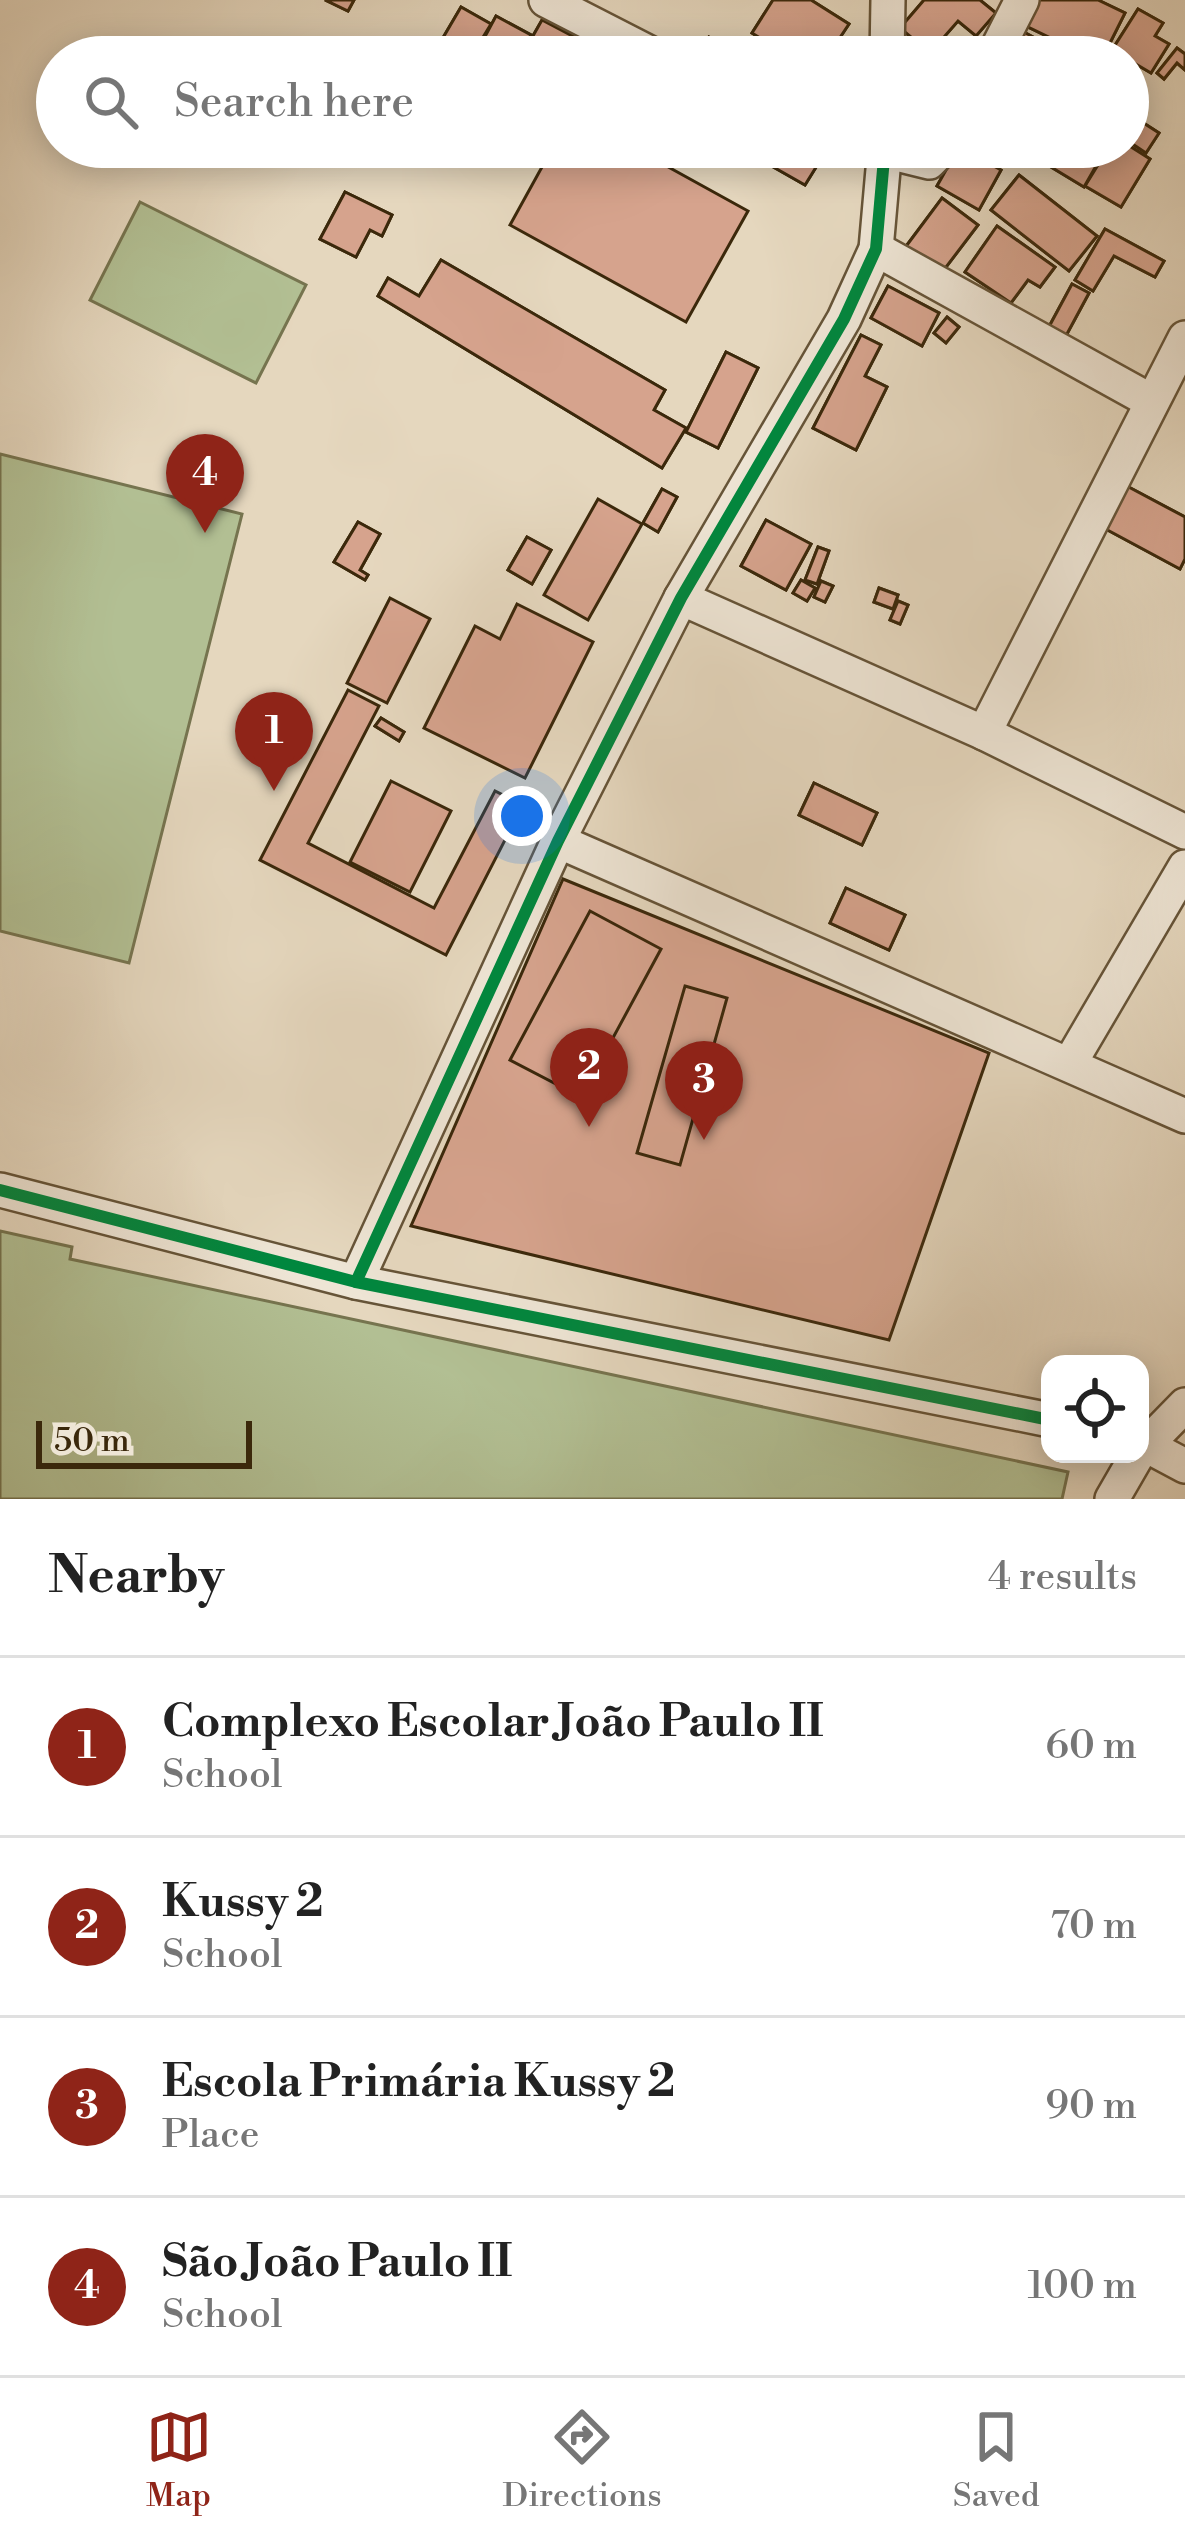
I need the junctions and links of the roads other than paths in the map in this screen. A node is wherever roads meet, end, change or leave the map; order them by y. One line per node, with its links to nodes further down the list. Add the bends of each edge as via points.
1 (888, 0): 5 (street)
2 (1022, 0): 6 (street)
3 (562, 5): 4 (street)
4 (619, 36)
5 (887, 36)
6 (1004, 36)
7 (878, 168): 8 (street)
8 (876, 249): 10 (street); 11 (street, via 844,320)
9 (1185, 338): 10 (street)
10 (1149, 400): 12 (street)
11 (681, 598): 12 (street); 14 (street)
12 (983, 733): 13 (street)
13 (1185, 832)
14 (558, 841): 16 (street); 19 (street)
15 (1185, 867): 16 (street)
16 (1070, 1063): 17 (street)
17 (1185, 1116)
18 (0, 1190): 19 (street)
19 (356, 1282): 21 (street)
20 (1185, 1405): 22 (street)
21 (1041, 1418)
22 (1149, 1439)
23 (1149, 1450): 25 (street)
24 (1132, 1463): 26 (street)
25 (1185, 1466)
26 (1112, 1499)

